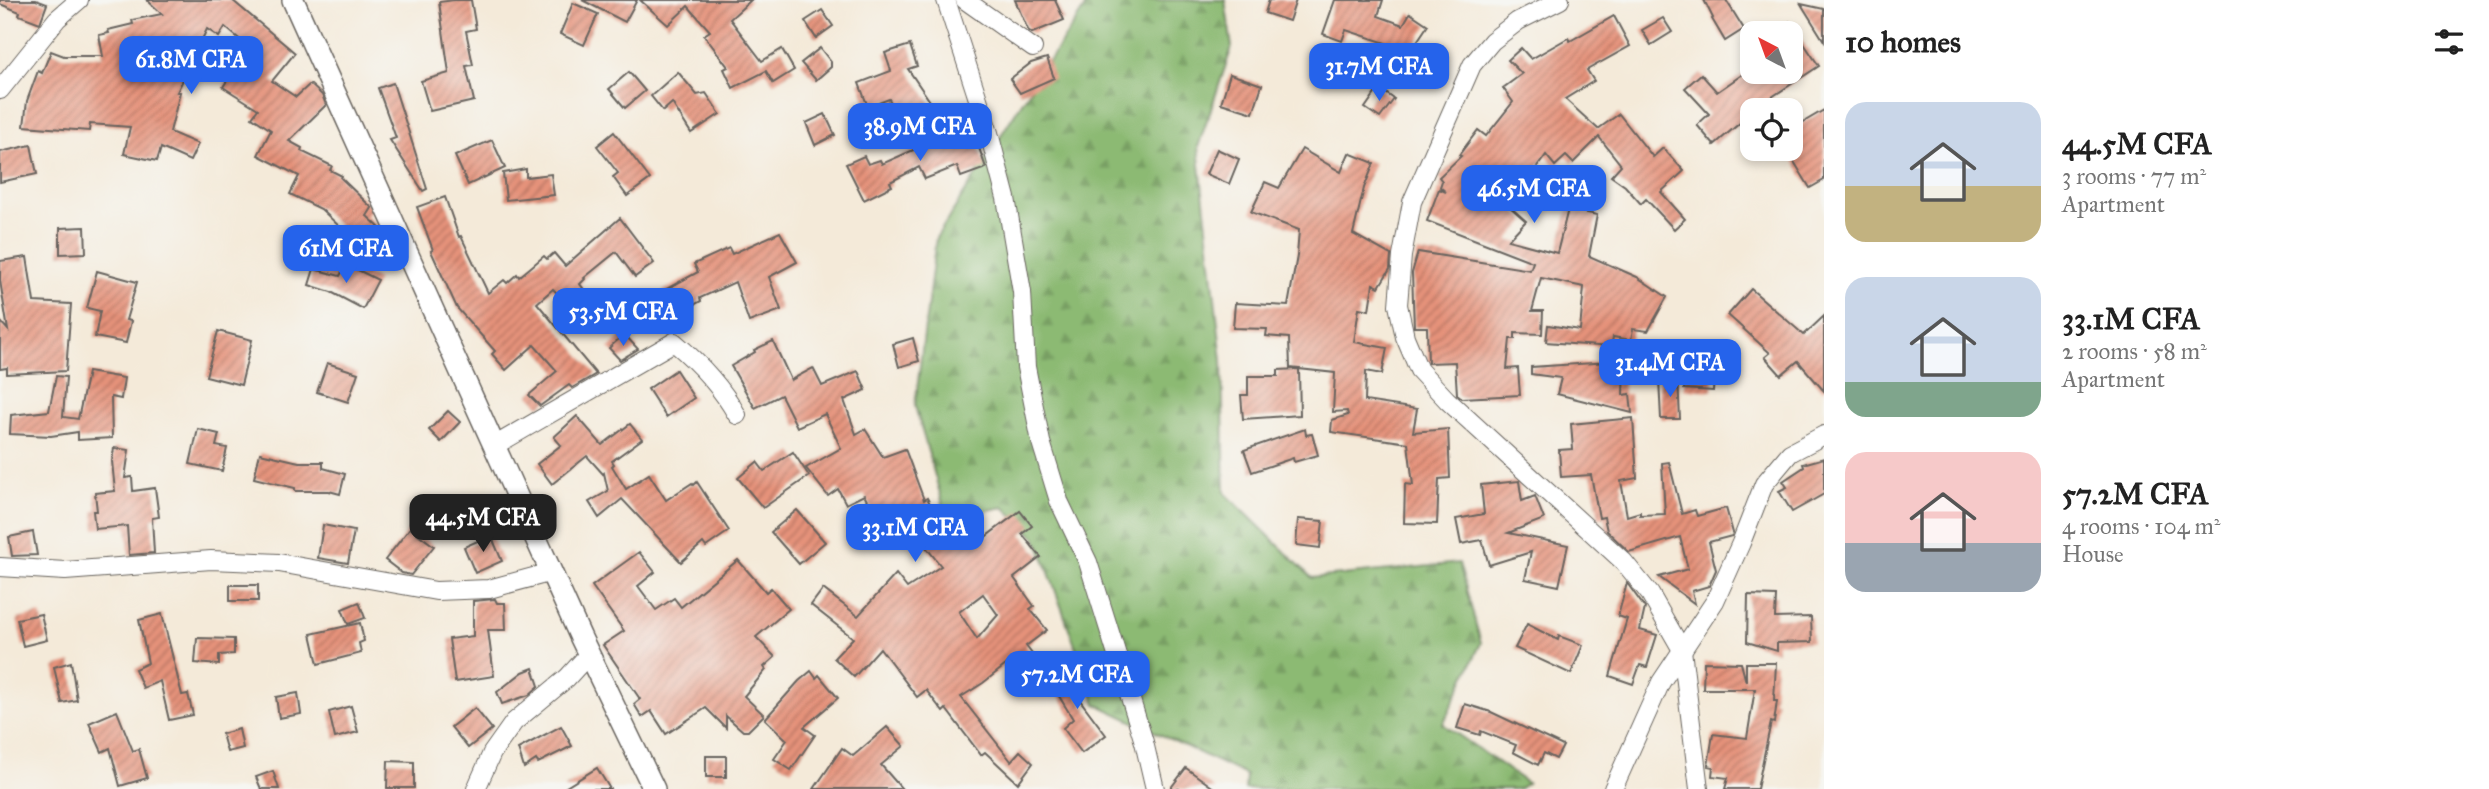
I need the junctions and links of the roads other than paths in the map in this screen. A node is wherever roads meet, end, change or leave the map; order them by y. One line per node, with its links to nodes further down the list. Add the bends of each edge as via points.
1 (79, 0): 7 (street, via 57,19)
2 (293, 0): 10 (street)
3 (946, 0): 17 (street, via 1006,198 1022,292 1026,367 1041,442 1059,501 1088,562)
4 (965, 0): 6 (street)
5 (1560, 0): 13 (street, via 1518,21 1492,41 1472,65 1412,202 1398,305 1419,370 1624,562 1650,594)
6 (1033, 48)
7 (0, 90)
8 (737, 415): 10 (street, via 697,361 674,342)
9 (1824, 435): 13 (street, via 1790,453 1764,484 1715,601)
10 (494, 446): 12 (street)
11 (0, 567): 12 (street, via 65,571 211,560 279,563 436,592 489,589)
12 (552, 572): 14 (street)
13 (1682, 650): 18 (street, via 1661,682); 19 (street)
14 (589, 654): 15 (street, via 514,722 492,753); 16 (street)
15 (476, 789)
16 (654, 789)
17 (1155, 789)
18 (1614, 789)
19 (1699, 789)

